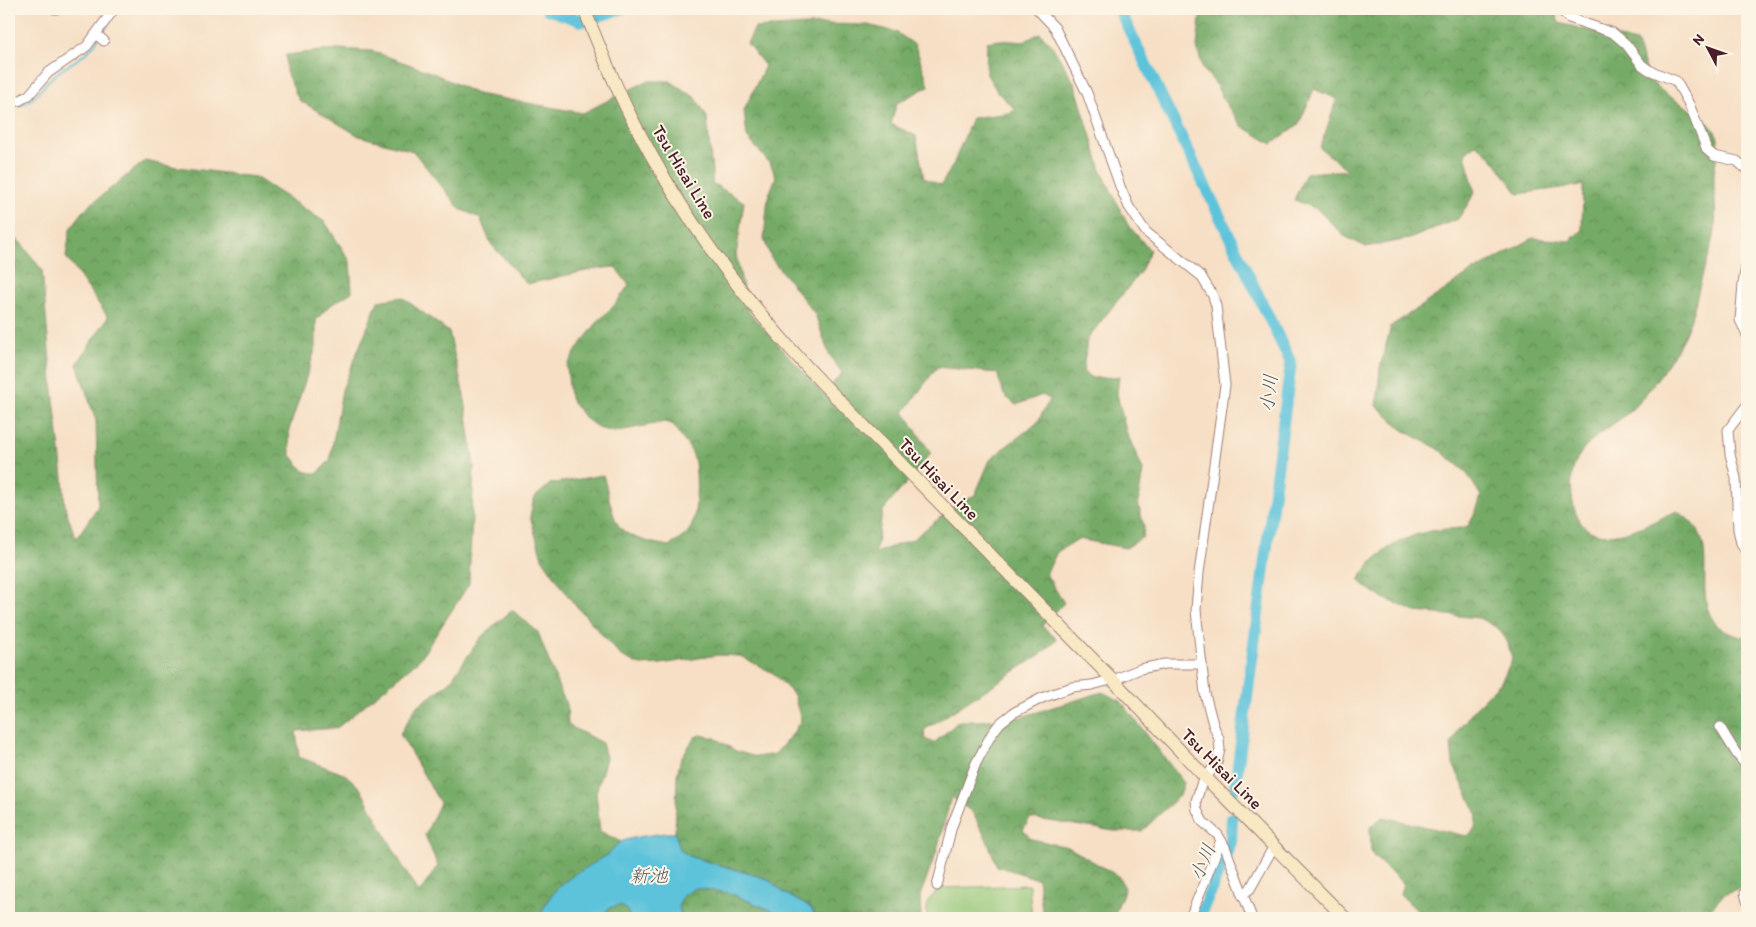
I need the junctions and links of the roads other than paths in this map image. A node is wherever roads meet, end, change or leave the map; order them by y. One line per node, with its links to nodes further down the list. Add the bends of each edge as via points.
1 (114, 9): 5 (street)
2 (584, 9): 14 (main road, Tsu Hisai Line, via 627,109 649,150 704,238 751,302 824,386)
3 (1037, 9): 13 (street, via 1055,28 1087,93 1129,207 1146,232 1201,276 1216,306 1225,385 1199,573 1196,610)
4 (1560, 9): 8 (street, via 1569,18 1613,33 1642,65 1676,81 1710,153 1737,161)
5 (96, 34): 6 (street); 7 (street, via 81,51 48,73 29,95)
6 (104, 41)
7 (9, 102)
8 (1747, 170)
9 (1747, 261): 10 (street, via 1740,320)
10 (1747, 335)
11 (1747, 405): 12 (street, via 1728,430 1736,478 1738,529)
12 (1747, 553)
13 (1202, 664): 14 (street, via 1165,664); 17 (street, via 1205,694 1220,750 1217,762)
14 (1112, 679): 17 (main road, Tsu Hisai Line); 20 (street, via 1072,686 1042,698 1000,723 976,763 952,826)
15 (1720, 726): 16 (street)
16 (1747, 767)
17 (1205, 777): 18 (main road, Tsu Hisai Line); 19 (street, via 1196,801 1197,810)
18 (1274, 846): 22 (street, via 1250,889); 26 (main road, Tsu Hisai Line)
19 (1224, 847): 22 (street); 24 (street)
20 (937, 886)
21 (1747, 888): 23 (street)
22 (1242, 895): 25 (street)
23 (1747, 901)
24 (1190, 918)
25 (1252, 918)
26 (1344, 918)

